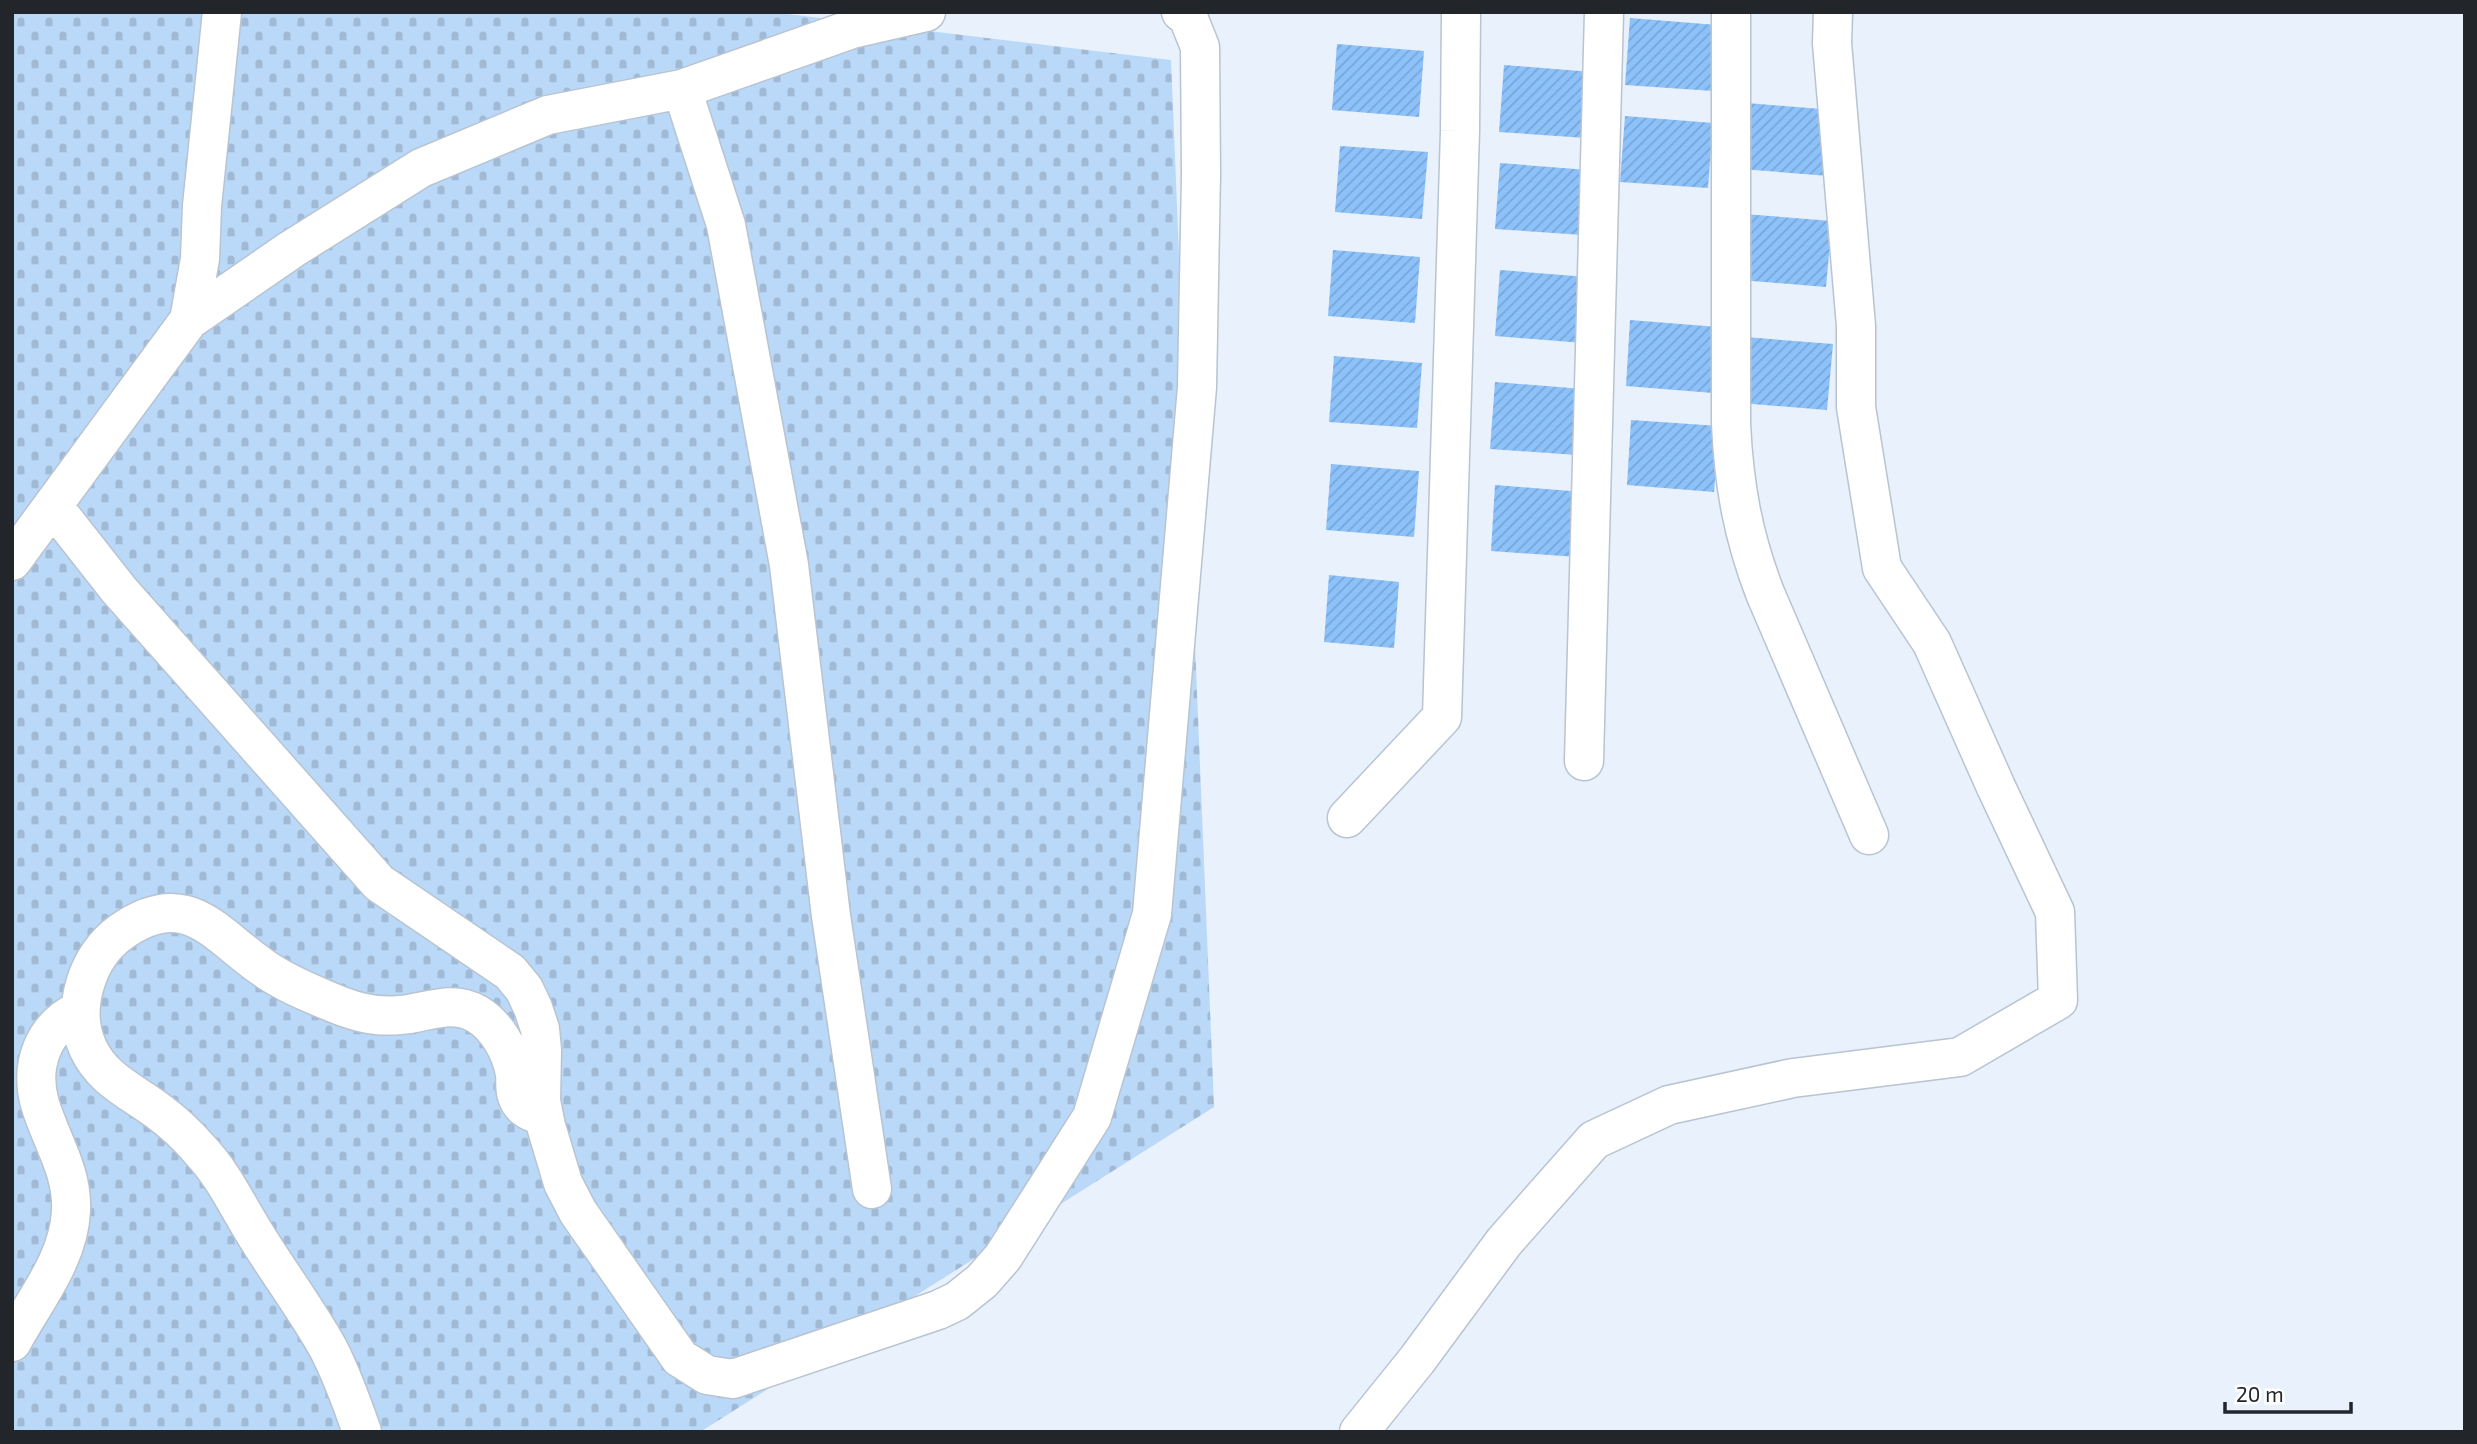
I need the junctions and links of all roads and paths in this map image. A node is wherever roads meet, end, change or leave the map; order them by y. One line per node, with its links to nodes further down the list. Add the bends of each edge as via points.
1 (222, 12): 10 (street, via 200,259)
2 (926, 12): 8 (street)
3 (1181, 12): 17 (street, via 1188,17 1200,47 1197,387 1152,914 1092,1117 1003,1257 957,1300 918,1318 733,1379 706,1376 680,1358 578,1212 563,1183)
4 (1461, 12): 14 (street, via 1442,717)
5 (1604, 12): 13 (street)
6 (1731, 12): 15 (street, via 1731,424 1739,510 1765,593)
7 (1833, 12): 21 (street, via 1856,326 1856,407 1882,568 1933,643 2055,912 2058,1000 1960,1057 1793,1078 1669,1105 1594,1140 1504,1242)
8 (838, 21): 9 (street)
9 (682, 89): 10 (street, via 548,115 421,168); 18 (street, via 726,225 789,565 831,916)
10 (189, 320): 11 (street)
11 (53, 506): 12 (street); 17 (street, via 119,590 379,883 510,972 533,1008 540,1029)
12 (12, 561)
13 (1584, 761)
14 (1347, 818)
15 (1868, 835)
16 (80, 1010): 17 (street, via 94,962 119,933 168,913 198,918 268,971 356,1013 401,1016 442,1006 475,1013 497,1032 509,1051 520,1103); 19 (street, via 51,1031 38,1062 40,1104 68,1175 71,1214 67,1240); 20 (street, via 86,1045 107,1077 181,1130 220,1175 329,1351)
17 (543, 1115)
18 (872, 1189)
19 (12, 1342)
20 (362, 1432)
21 (1359, 1432)

